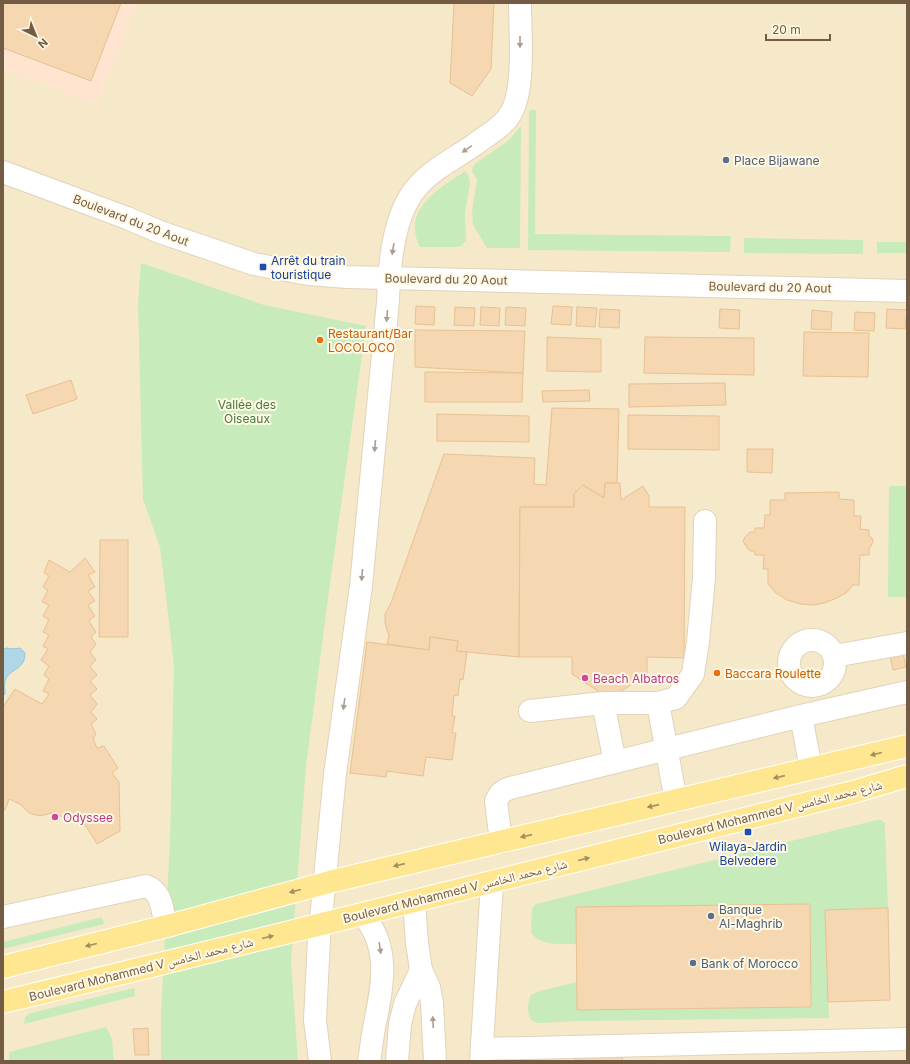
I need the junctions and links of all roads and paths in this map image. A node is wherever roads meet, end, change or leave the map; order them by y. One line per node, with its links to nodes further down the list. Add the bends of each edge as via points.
1 (520, 3): 3 (street, one-way to 3, via 517,102 508,119 494,131 435,170 418,186 406,204 396,229)
2 (3, 172): 3 (street, Boulevard du 20 Aout, via 160,232 254,264 308,274)
3 (389, 277): 4 (street, Boulevard du 20 Aout); 31 (street, one-way to 31, via 361,586 335,774 319,939 315,1020)
4 (907, 291)
5 (705, 521): 11 (street, via 704,578 693,674 676,698)
6 (907, 643): 7 (street)
7 (834, 656): 8 (street, via 834,671 823,683); 8 (street, via 831,648 817,640 809,639 795,647 789,662 792,673 800,682)
8 (815, 686): 13 (street)
9 (907, 692): 13 (street)
10 (603, 703): 11 (street); 12 (street); 16 (street)
11 (658, 703): 15 (street)
12 (530, 711)
13 (811, 714): 15 (street); 17 (street)
14 (907, 746): 17 (main road, one-way to 17)
15 (666, 750): 16 (street); 19 (street)
16 (615, 762): 20 (street, via 503,790 496,801)
17 (811, 769): 19 (main road, one-way to 19)
18 (907, 776): 21 (main road, Boulevard Mohammed V شارع محمد الخامس, one-way to 18, via 853,792)
19 (676, 801): 20 (main road, one-way to 20)
20 (501, 842): 25 (main road, one-way to 25, bridge, via 333,881)
21 (492, 882): 22 (main road, Boulevard Mohammed V شارع محمد الخامس); 30 (street)
22 (414, 901): 23 (main road, Boulevard Mohammed V شارع محمد الخامس); 27 (street)
23 (362, 914): 28 (main road, Boulevard Mohammed V شارع محمد الخامس, one-way to 23, bridge); 32 (street, one-way to 32, via 379,941 383,975)
24 (3, 916): 25 (street, via 146,886 158,894)
25 (168, 926): 26 (main road, one-way to 26)
26 (3, 968)
27 (421, 970): 33 (street, via 405,1004 400,1024); 34 (street, one-way to 27, via 432,1002 429,987)
28 (3, 1002)
29 (907, 1039): 30 (street)
30 (482, 1055)
31 (320, 1061)
32 (369, 1061)
33 (397, 1061)
34 (435, 1061)

